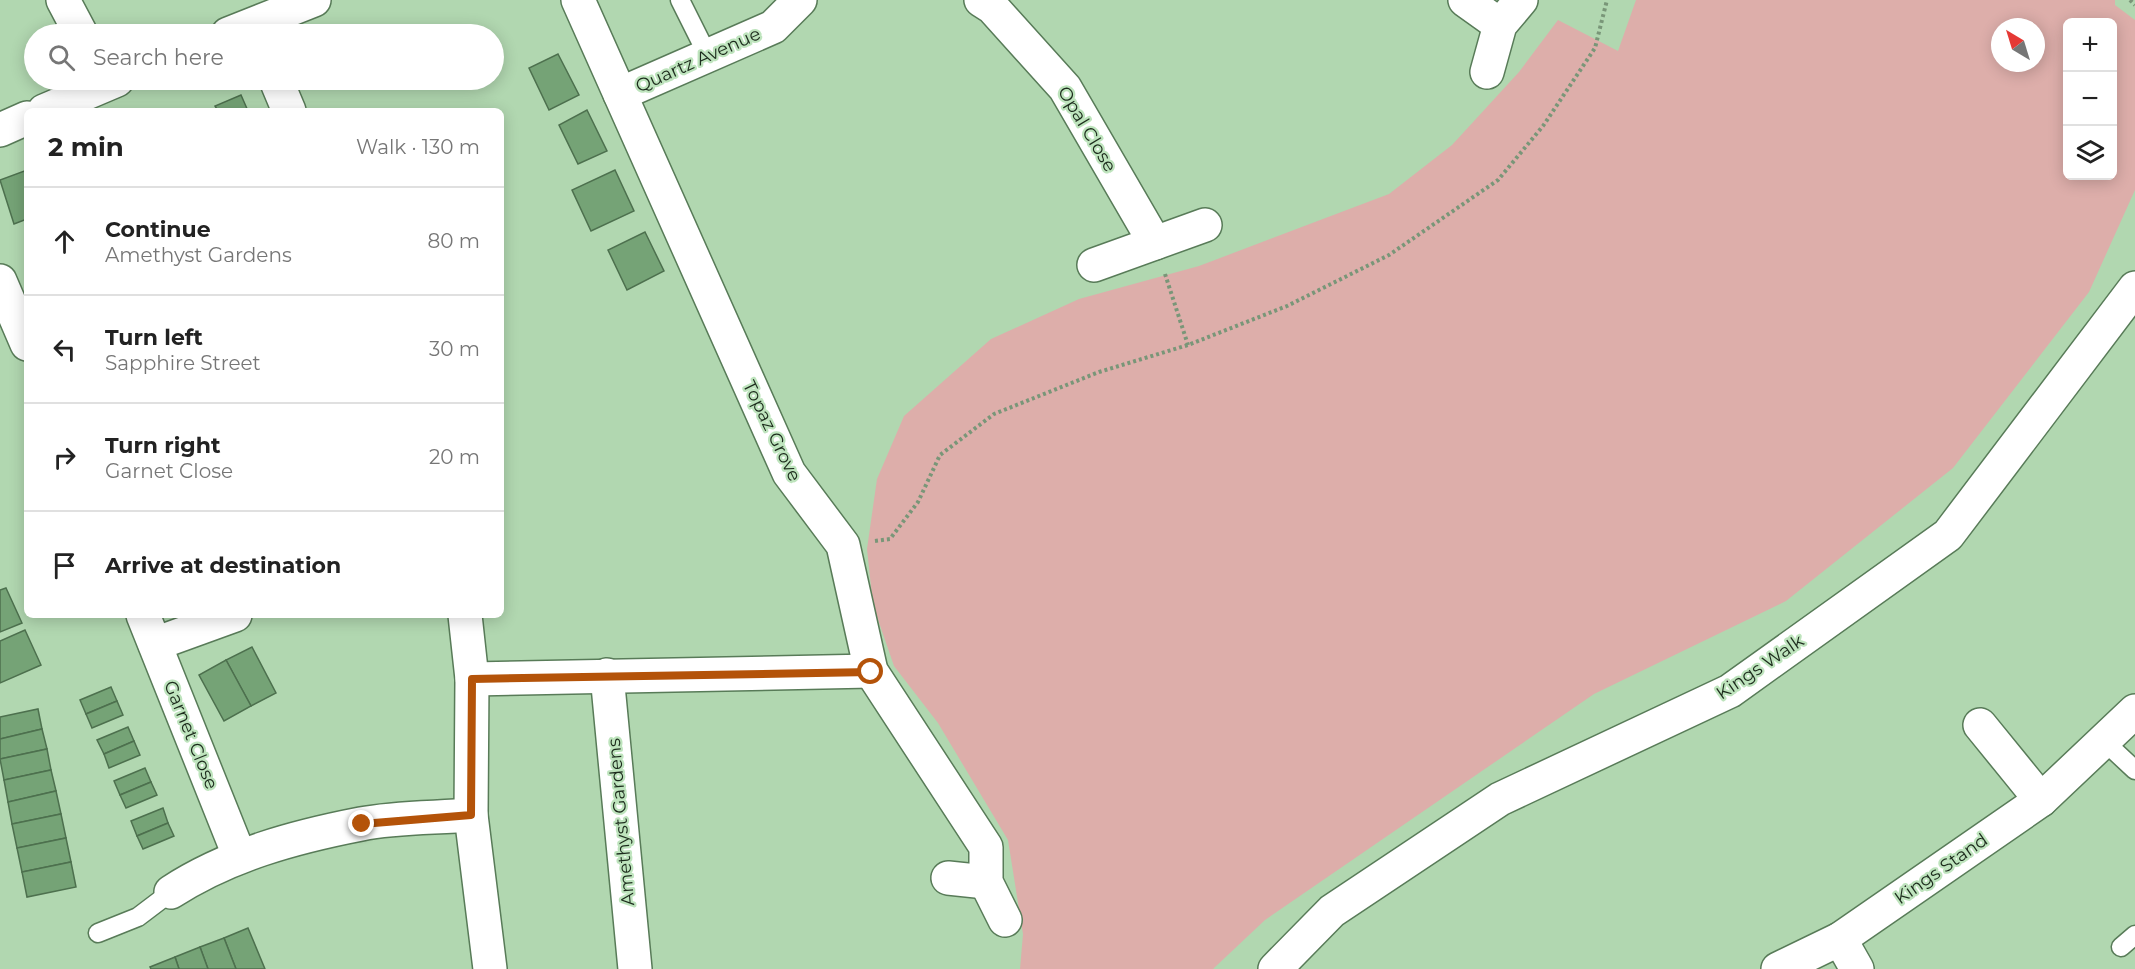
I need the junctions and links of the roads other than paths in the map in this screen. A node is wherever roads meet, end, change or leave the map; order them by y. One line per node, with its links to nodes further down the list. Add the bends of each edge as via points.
1 (63, 0): 9 (street)
2 (314, 0): 10 (street)
3 (578, 0): 16 (street, Topaz Grove)
4 (680, 0): 12 (lane)
5 (800, 0): 12 (street, Quartz Avenue, via 773,27)
6 (981, 0): 22 (street, Opal Close, via 992,7 1065,88)
7 (1465, 0): 11 (street)
8 (1521, 0): 11 (street)
9 (76, 24)
10 (262, 24)
11 (1500, 25): 13 (street)
12 (708, 56): 16 (street, Quartz Avenue)
13 (1487, 72)
14 (90, 90): 17 (street)
15 (280, 90): 18 (street)
16 (620, 94): 30 (street, Topaz Grove, via 789,473 843,545)
17 (50, 108)
18 (288, 108)
19 (24, 119): 20 (street)
20 (0, 130)
21 (1205, 225): 22 (street)
22 (1155, 243): 23 (street)
23 (1094, 265)
24 (0, 281): 26 (street)
25 (2135, 288): 50 (street, Kings Walk, via 1948,534 1730,690 1500,799 1332,911)
26 (24, 338)
27 (217, 618): 29 (street)
28 (465, 618): 32 (street)
29 (149, 629): 39 (street, Garnet Close)
30 (871, 672): 31 (street); 41 (street, Topaz Grove, via 986,847)
31 (607, 675): 32 (street); 49 (street, Amethyst Gardens)
32 (472, 679): 38 (street)
33 (2135, 711): 35 (street, Kings Stand)
34 (1980, 725): 37 (street)
35 (2104, 742): 36 (lane); 37 (street, Kings Stand)
36 (2135, 770)
37 (2041, 800): 46 (street, Kings Stand)
38 (471, 815): 39 (street, via 362,824); 48 (street)
39 (239, 855): 42 (street)
40 (948, 878): 41 (street)
41 (986, 882): 43 (street, Topaz Grove)
42 (171, 892): 44 (lane, via 138,917)
43 (1005, 920)
44 (98, 933)
45 (2135, 934): 47 (lane)
46 (1840, 939): 51 (street, Kings Stand); 52 (street)
47 (2121, 947)
48 (490, 969)
49 (635, 969)
50 (1275, 969)
51 (1778, 969)
52 (1857, 969)

